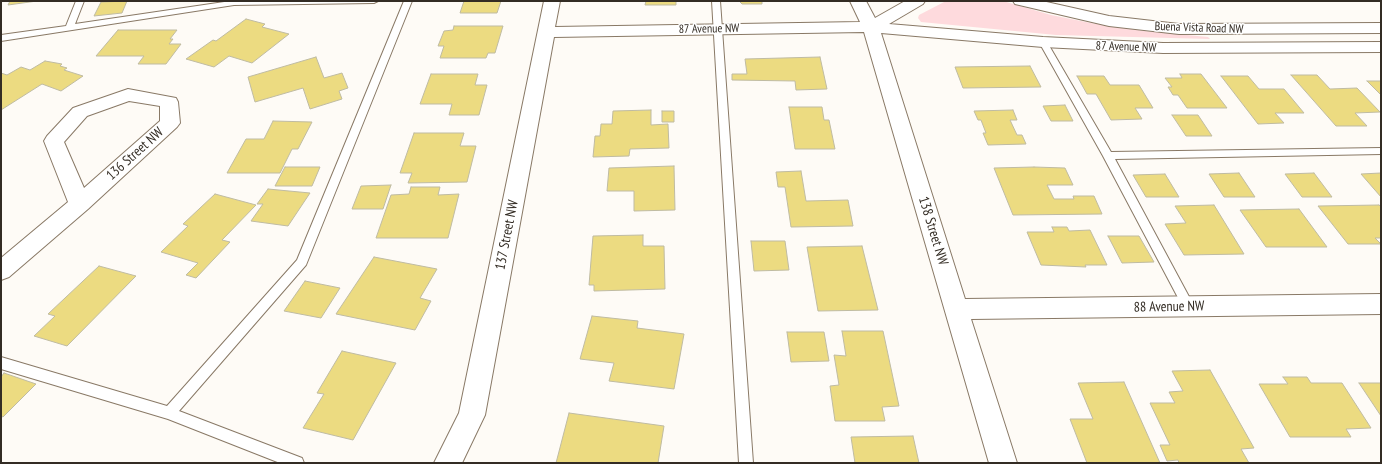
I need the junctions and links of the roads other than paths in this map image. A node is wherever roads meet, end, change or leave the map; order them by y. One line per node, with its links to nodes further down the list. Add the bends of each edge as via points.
1 (80, 1): 12 (lane)
2 (374, 1): 12 (lane, via 234,3)
3 (408, 1): 27 (lane, via 302,262)
4 (552, 1): 15 (street, 137 Street NW)
5 (716, 1): 14 (lane)
6 (858, 1): 11 (street, 138 Street NW)
7 (917, 1): 11 (street, 87 Avenue NW)
8 (1020, 1): 13 (street, Buena Vista Road NW, via 1109,21 1178,29)
9 (1078, 1): 10 (street, Buena Vista Road NW, via 1146,12 1203,16)
10 (1381, 14)
11 (871, 27): 14 (street, 87 Avenue NW); 17 (street, 87 Avenue NW); 25 (street, 138 Street NW)
12 (69, 28): 16 (lane)
13 (1381, 28)
14 (718, 29): 15 (street, 87 Avenue NW); 30 (lane)
15 (546, 32): 29 (street, 137 Street NW, via 472,415)
16 (1, 38)
17 (1043, 42): 18 (street, 87 Avenue NW, via 1164,48); 20 (lane)
18 (1381, 47)
19 (1381, 151): 20 (lane)
20 (1108, 156): 24 (lane)
21 (80, 204): 21 (street, 136 Street NW, via 170,123 169,102 128,95 80,112 54,141); 22 (street, 136 Street NW)
22 (1, 271)
23 (1381, 304): 24 (street, 88 Avenue NW)
24 (1188, 306): 25 (street, 88 Avenue NW)
25 (957, 309): 31 (street, 138 Street NW)
26 (1, 363): 27 (lane)
27 (169, 413): 28 (lane)
28 (297, 463)
29 (448, 463)
30 (746, 463)
31 (1003, 463)

